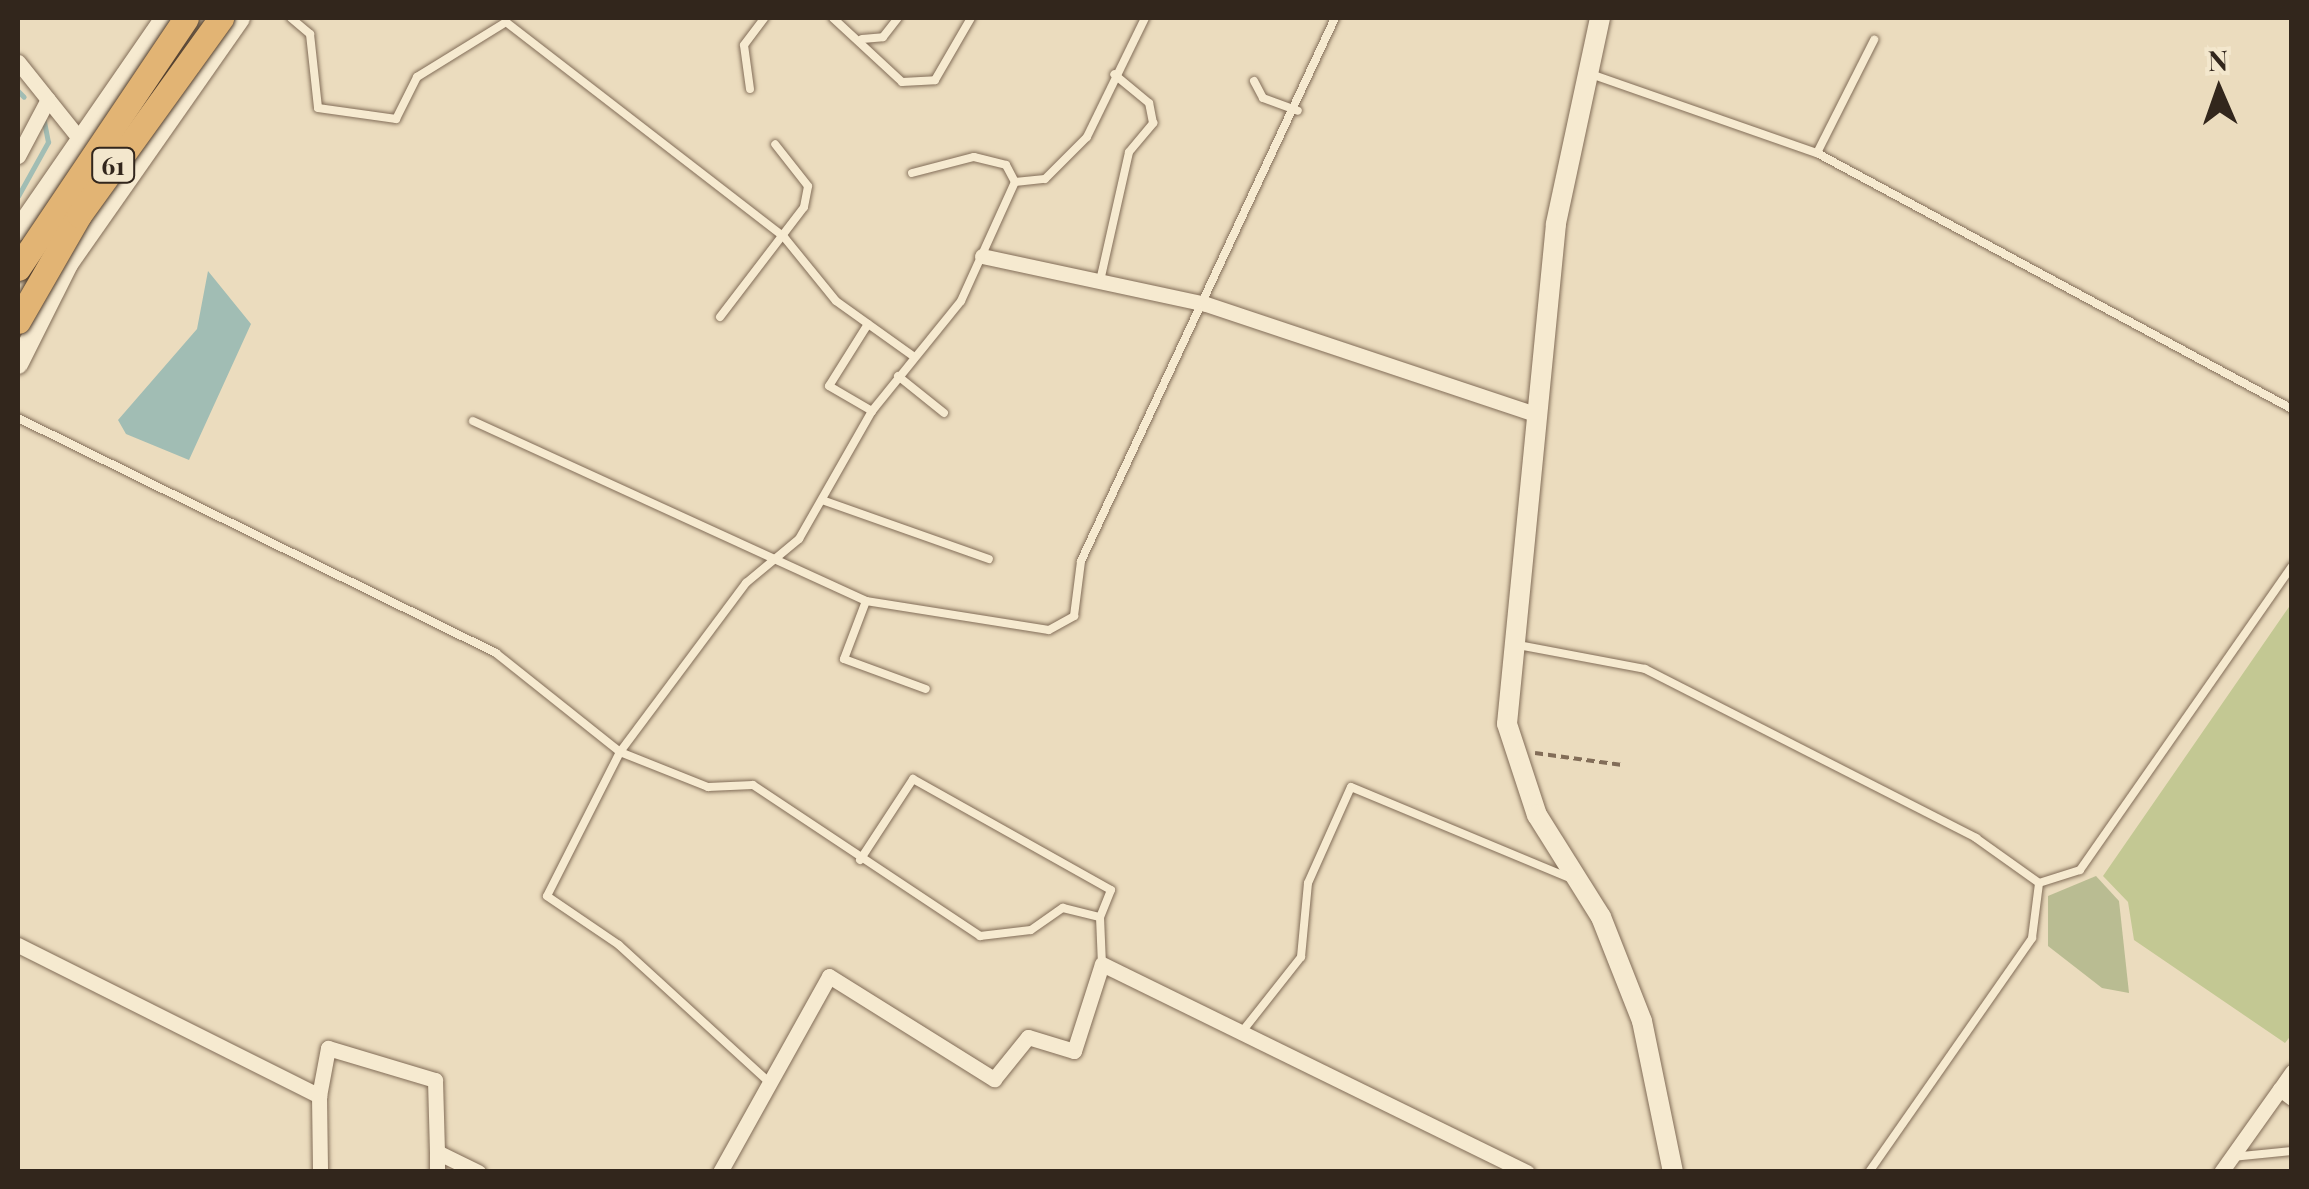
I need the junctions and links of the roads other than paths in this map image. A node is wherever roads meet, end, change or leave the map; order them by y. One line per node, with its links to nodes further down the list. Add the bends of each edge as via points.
1 (165, 18): 22 (street)
2 (186, 18): 32 (highway, 61, bridge)
3 (221, 18): 36 (highway, 61, bridge, via 90,198)
4 (240, 18): 28 (street)
5 (291, 18): 30 (lane, via 310,34 318,108 396,119 418,77 506,22)
6 (764, 18): 19 (lane, via 744,46)
7 (832, 18): 13 (lane, via 840,32)
8 (898, 18): 13 (lane, via 883,37)
9 (971, 18): 13 (lane, via 934,80 902,82)
10 (1146, 18): 17 (lane)
11 (1336, 18): 21 (lane)
12 (1600, 18): 16 (street)
13 (862, 39)
14 (1874, 40): 24 (lane)
15 (18, 62): 20 (street)
16 (1584, 72): 24 (lane, via 1715,110); 44 (street)
17 (1114, 74): 27 (lane, via 1086,137 1045,178); 33 (lane, via 1149,103 1153,123 1129,152)
18 (1254, 81): 21 (lane, via 1264,98)
19 (750, 89)
20 (48, 99): 22 (street); 25 (street)
21 (1298, 111): 34 (lane)
22 (77, 137): 28 (street); 29 (street)
23 (776, 144): 30 (lane, via 808,186)
24 (1816, 153): 41 (lane)
25 (18, 156)
26 (912, 173): 27 (lane, via 974,156 1006,164)
27 (1015, 182): 31 (lane)
28 (120, 184): 39 (street)
29 (18, 231)
30 (784, 237): 35 (lane); 37 (lane, via 836,301)
31 (982, 256): 33 (street); 38 (lane, via 961,301)
32 (18, 268)
33 (1100, 286): 34 (street)
34 (1206, 304): 44 (street); 51 (lane, via 1081,561 1074,616 1049,630)
35 (720, 317)
36 (18, 321)
37 (868, 324): 38 (lane); 42 (lane, via 829,386)
38 (913, 356): 40 (lane)
39 (18, 364)
40 (898, 376): 42 (lane); 43 (lane)
41 (2292, 409)
42 (872, 411): 47 (lane)
43 (944, 414)
44 (1535, 414): 52 (street)
45 (18, 418): 54 (lane, via 496,653)
46 (474, 422): 49 (lane)
47 (822, 500): 48 (lane); 49 (lane, via 800,539)
48 (989, 559)
49 (772, 562): 51 (lane); 54 (lane, via 693,648)
50 (2292, 566): 57 (lane, via 2080,870)
51 (866, 601): 53 (lane, via 844,659)
52 (1508, 643): 56 (street, via 1516,750 1538,815); 57 (lane, via 1645,669 1976,838)
53 (926, 689)
54 (620, 752): 55 (lane, via 708,787 753,785); 63 (lane, via 546,896 619,945)
55 (860, 860): 58 (lane, via 980,936 1032,930 1063,908); 58 (lane, via 914,779 1111,890)
56 (1579, 882): 61 (lane, via 1352,787 1308,883 1301,957); 74 (street, via 1642,1021)
57 (2038, 883): 75 (lane, via 2032,938)
58 (1100, 918): 60 (lane)
59 (18, 945): 65 (street)
60 (1102, 964): 61 (street); 63 (street, via 1074,1051 1028,1037 994,1078 830,976)
61 (1239, 1036): 73 (street)
62 (2292, 1072): 64 (street)
63 (773, 1086): 72 (street)
64 (2286, 1093): 68 (street)
65 (319, 1096): 67 (street, via 328,1048 436,1080); 69 (street)
66 (2292, 1151): 68 (lane)
67 (437, 1152): 70 (street); 71 (street)
68 (2232, 1157): 76 (street)
69 (320, 1172)
70 (437, 1172)
71 (478, 1172)
72 (720, 1172)
73 (1526, 1172)
74 (1673, 1172)
75 (1869, 1172)
76 (2222, 1172)

